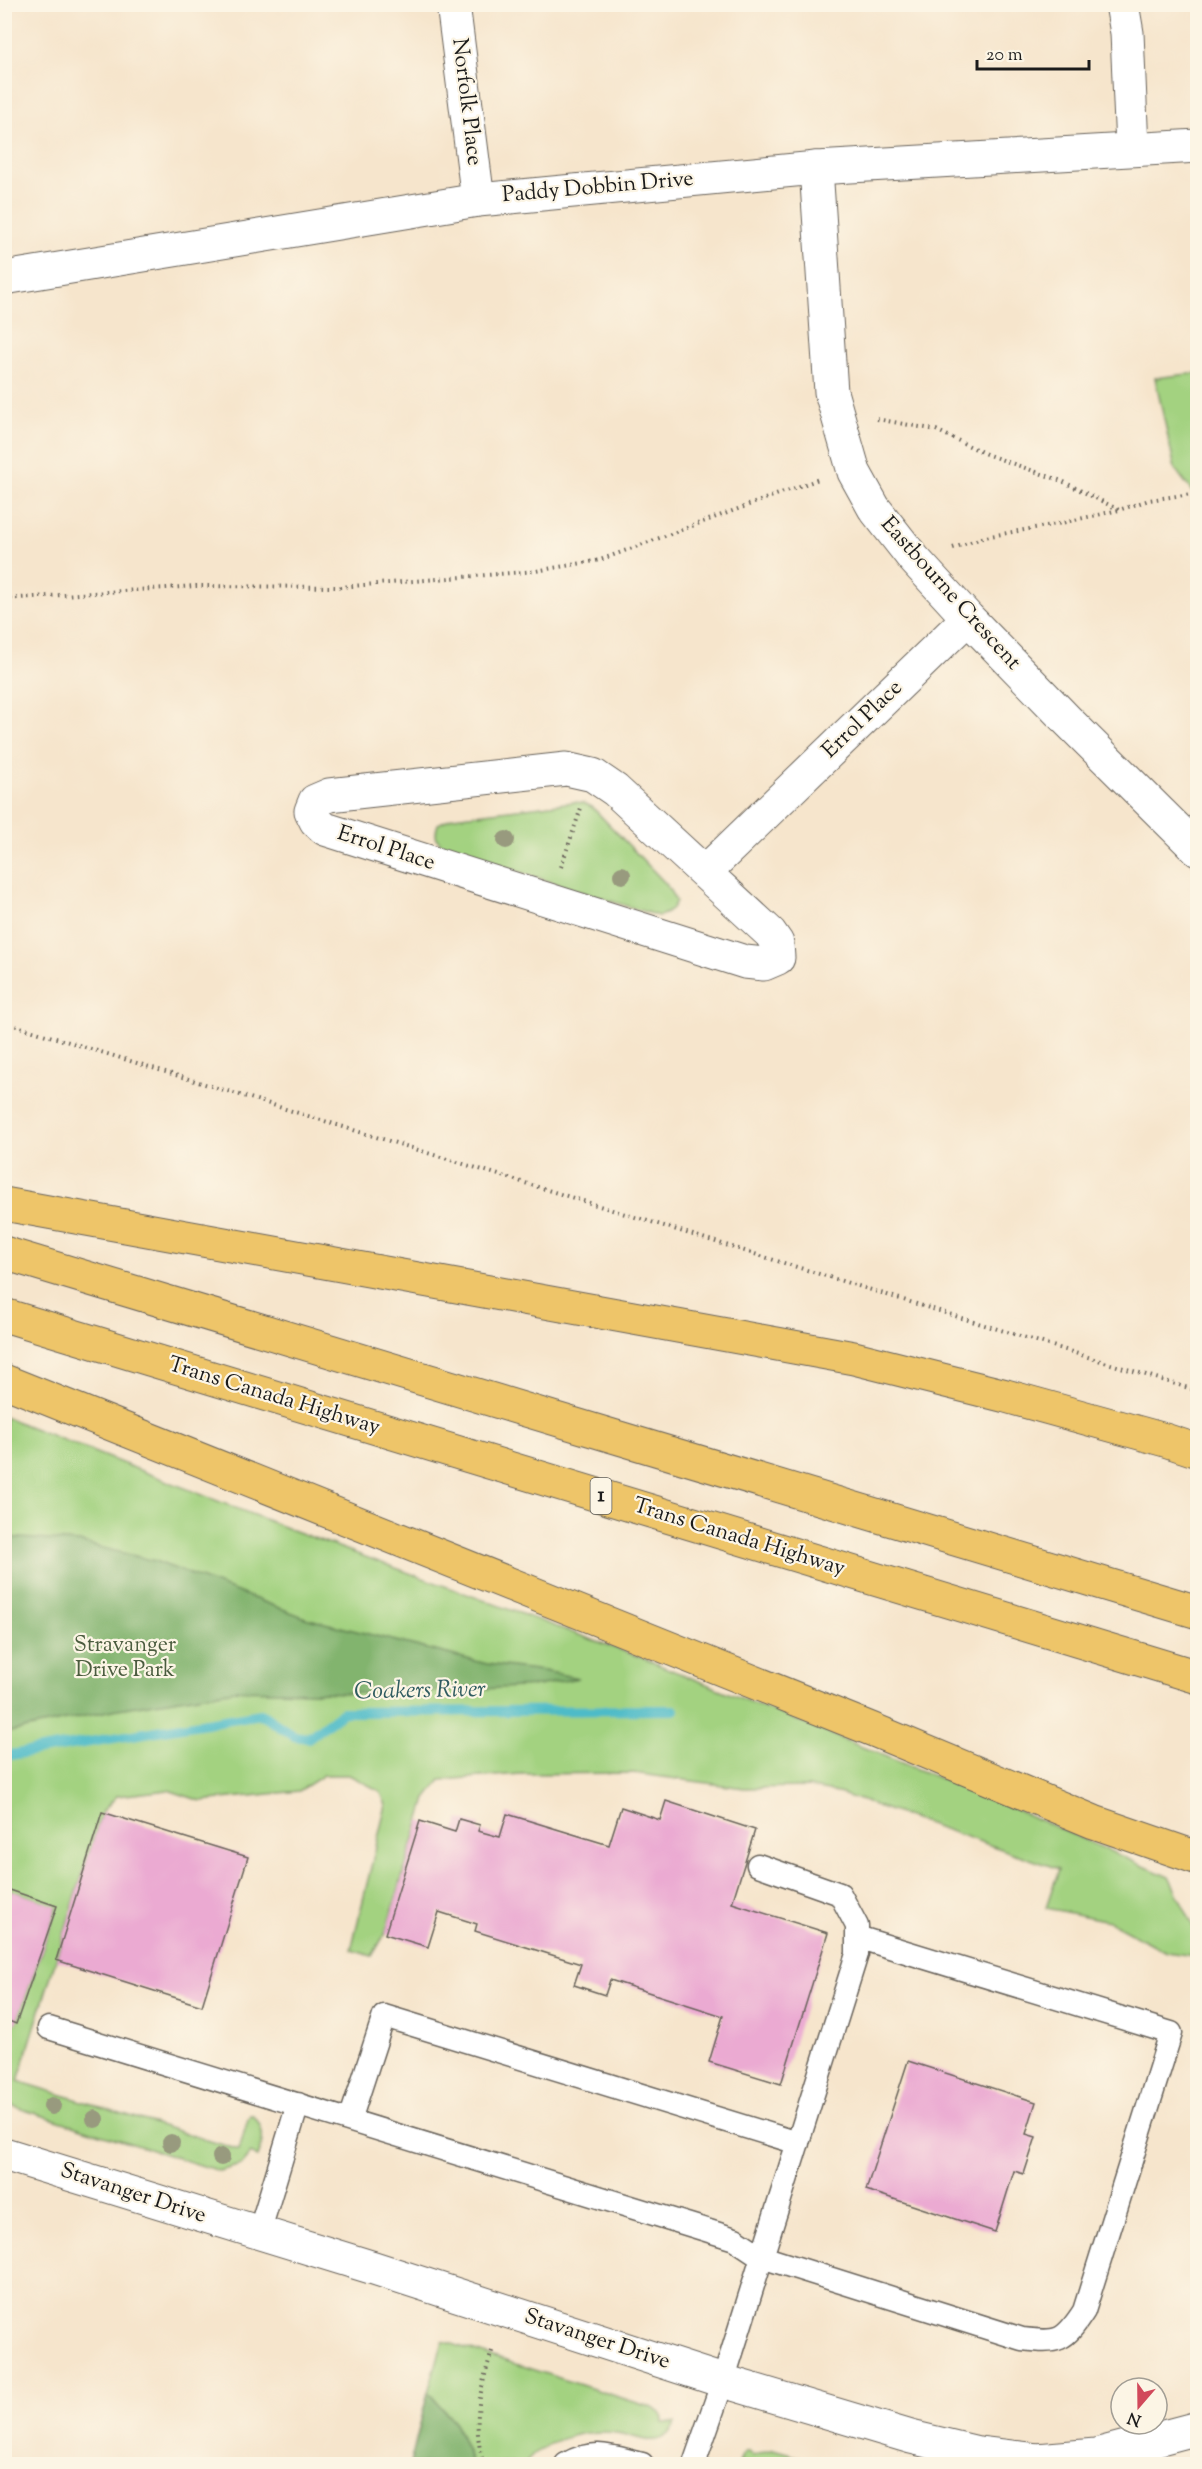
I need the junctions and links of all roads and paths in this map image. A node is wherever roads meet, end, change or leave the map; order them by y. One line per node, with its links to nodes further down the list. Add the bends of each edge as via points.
1 (453, 4): 6 (street, Norfolk Place)
2 (1122, 4): 4 (street)
3 (1197, 146): 4 (street, Paddy Dobbin Drive)
4 (1132, 148): 5 (street, Paddy Dobbin Drive)
5 (816, 168): 6 (street, Paddy Dobbin Drive); 14 (street, Eastbourne Crescent, via 831,392 854,472 874,508)
6 (478, 200): 7 (street, Paddy Dobbin Drive)
7 (4, 278)
8 (877, 418): 11 (path, via 936,430 986,454 1062,481)
9 (822, 478): 13 (path, via 600,560 536,571 340,587 196,586)
10 (1197, 493): 11 (path, via 1149,500)
11 (1119, 510): 12 (path, via 985,537)
12 (951, 549)
13 (4, 599)
14 (968, 618): 16 (street, Eastbourne Crescent); 17 (street, Errol Place)
15 (592, 775): 17 (street, Errol Place, via 615,790); 18 (path); 18 (street, Errol Place, via 566,769 341,793 324,796 313,805 312,816 325,829)
16 (1197, 850)
17 (705, 872): 18 (street, Errol Place, via 770,933 779,949 775,961 744,962)
18 (550, 902)
19 (4, 1022): 24 (path)
20 (4, 1204): 25 (highway, via 854,1358 1006,1396)
21 (4, 1253): 26 (highway)
22 (4, 1315): 27 (highway, Trans Canada Highway / 1)
23 (4, 1381): 28 (highway, via 1094,1822)
24 (1197, 1391)
25 (1197, 1451)
26 (1197, 1612)
27 (1197, 1677)
28 (1197, 1858)
29 (758, 1865): 30 (lane, via 840,1894 857,1926)
30 (857, 1937): 34 (lane, via 857,1954); 37 (lane, via 1171,2033 1084,2311 1069,2334 1049,2342 1022,2339)
31 (49, 2028): 32 (lane)
32 (298, 2104): 33 (lane); 36 (lane)
33 (350, 2120): 34 (lane, via 384,2016); 37 (lane, via 735,2239)
34 (798, 2144): 37 (lane)
35 (4, 2154): 36 (street, Stavanger Drive)
36 (259, 2233): 39 (street, Stavanger Drive)
37 (762, 2257): 39 (lane)
38 (492, 2351): 41 (path, via 476,2426)
39 (723, 2381): 40 (street, Stavanger Drive, via 911,2437 978,2453 1037,2460 1096,2455); 44 (lane)
40 (1197, 2427)
41 (484, 2464)
42 (566, 2464): 43 (lane, via 601,2453)
43 (642, 2464)
44 (694, 2464)

